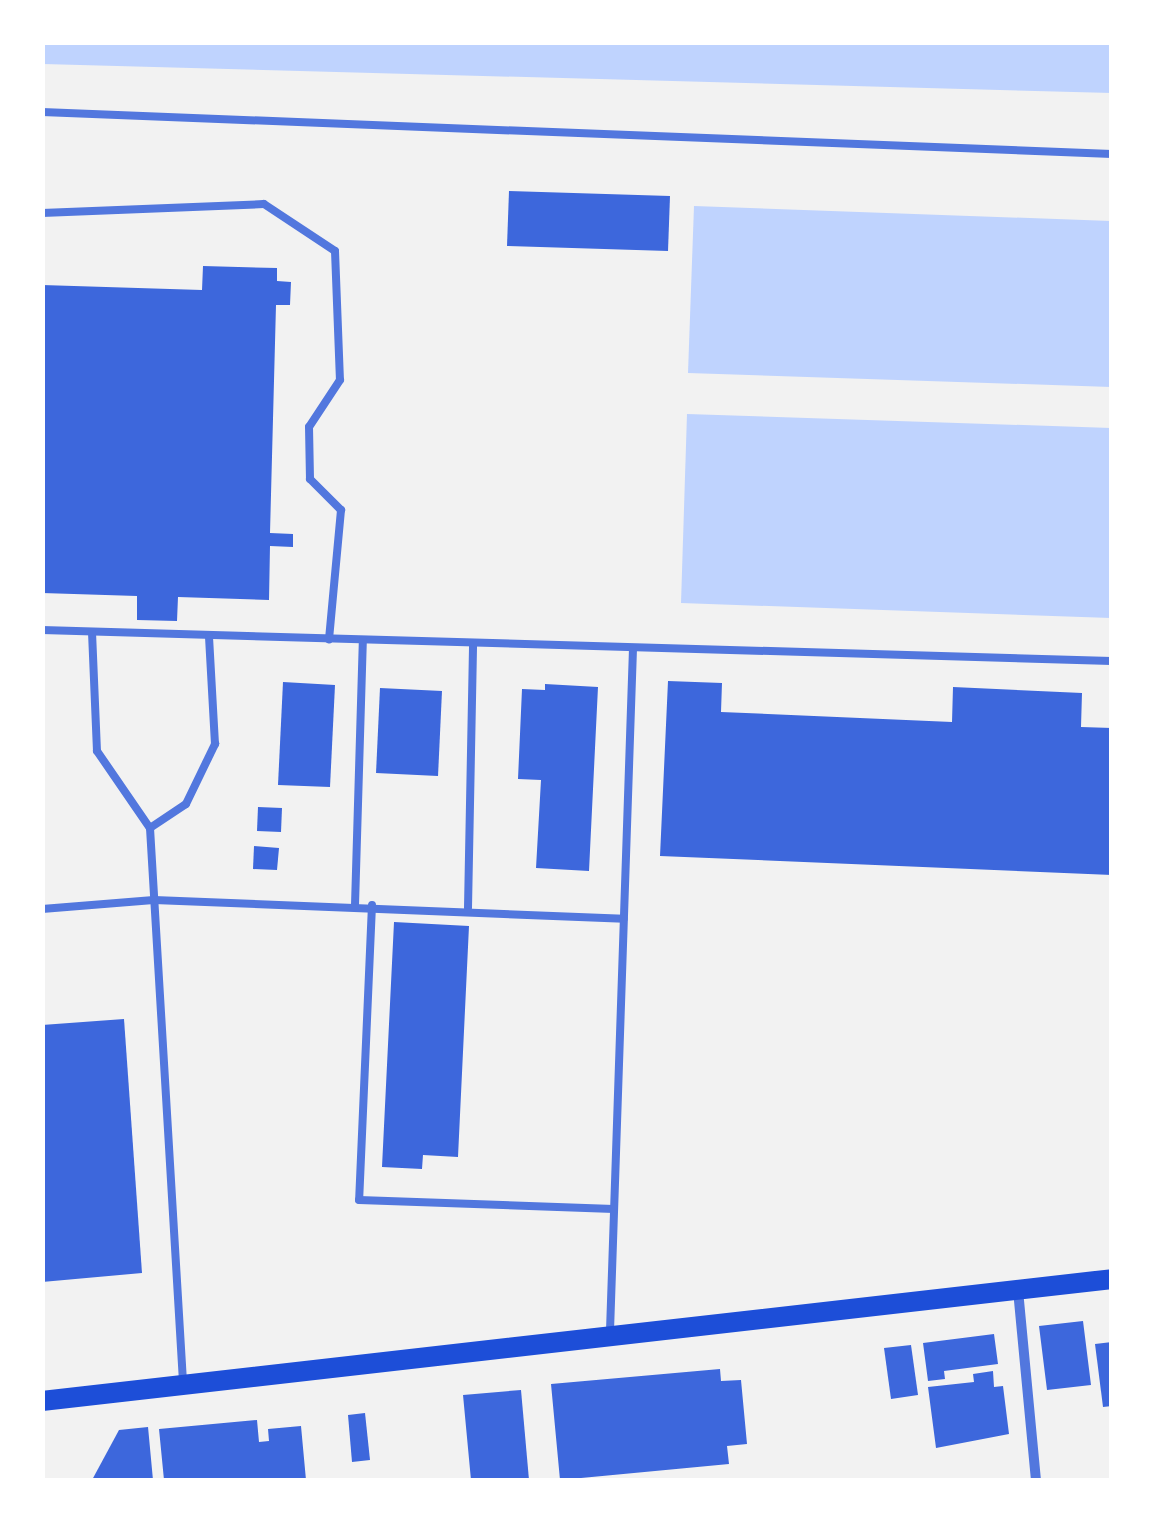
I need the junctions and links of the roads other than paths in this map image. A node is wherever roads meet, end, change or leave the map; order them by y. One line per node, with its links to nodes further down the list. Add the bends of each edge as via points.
1 (42, 112): 2 (lane)
2 (1112, 154)
3 (42, 213): 7 (lane, via 264,204 335,251 340,380 309,428 310,479 341,510)
4 (42, 630): 5 (lane)
5 (92, 632): 6 (lane); 12 (lane, via 97,751)
6 (209, 636): 7 (lane); 12 (lane, via 214,744 186,804)
7 (329, 639): 8 (lane)
8 (363, 640): 9 (lane); 14 (lane)
9 (473, 643): 10 (lane); 17 (lane)
10 (633, 648): 11 (lane); 18 (lane)
11 (1112, 661)
12 (150, 828): 13 (lane)
13 (154, 900): 14 (lane); 16 (lane); 23 (lane)
14 (356, 905): 15 (lane)
15 (372, 905): 17 (lane); 19 (lane, via 359,1200)
16 (42, 908)
17 (468, 908): 18 (lane)
18 (624, 919): 19 (lane)
19 (614, 1209): 22 (lane)
20 (1112, 1278): 21 (main road)
21 (1018, 1289): 22 (main road); 25 (street)
22 (610, 1331): 23 (main road)
23 (184, 1382): 24 (main road)
24 (43, 1403)
25 (1036, 1480)

